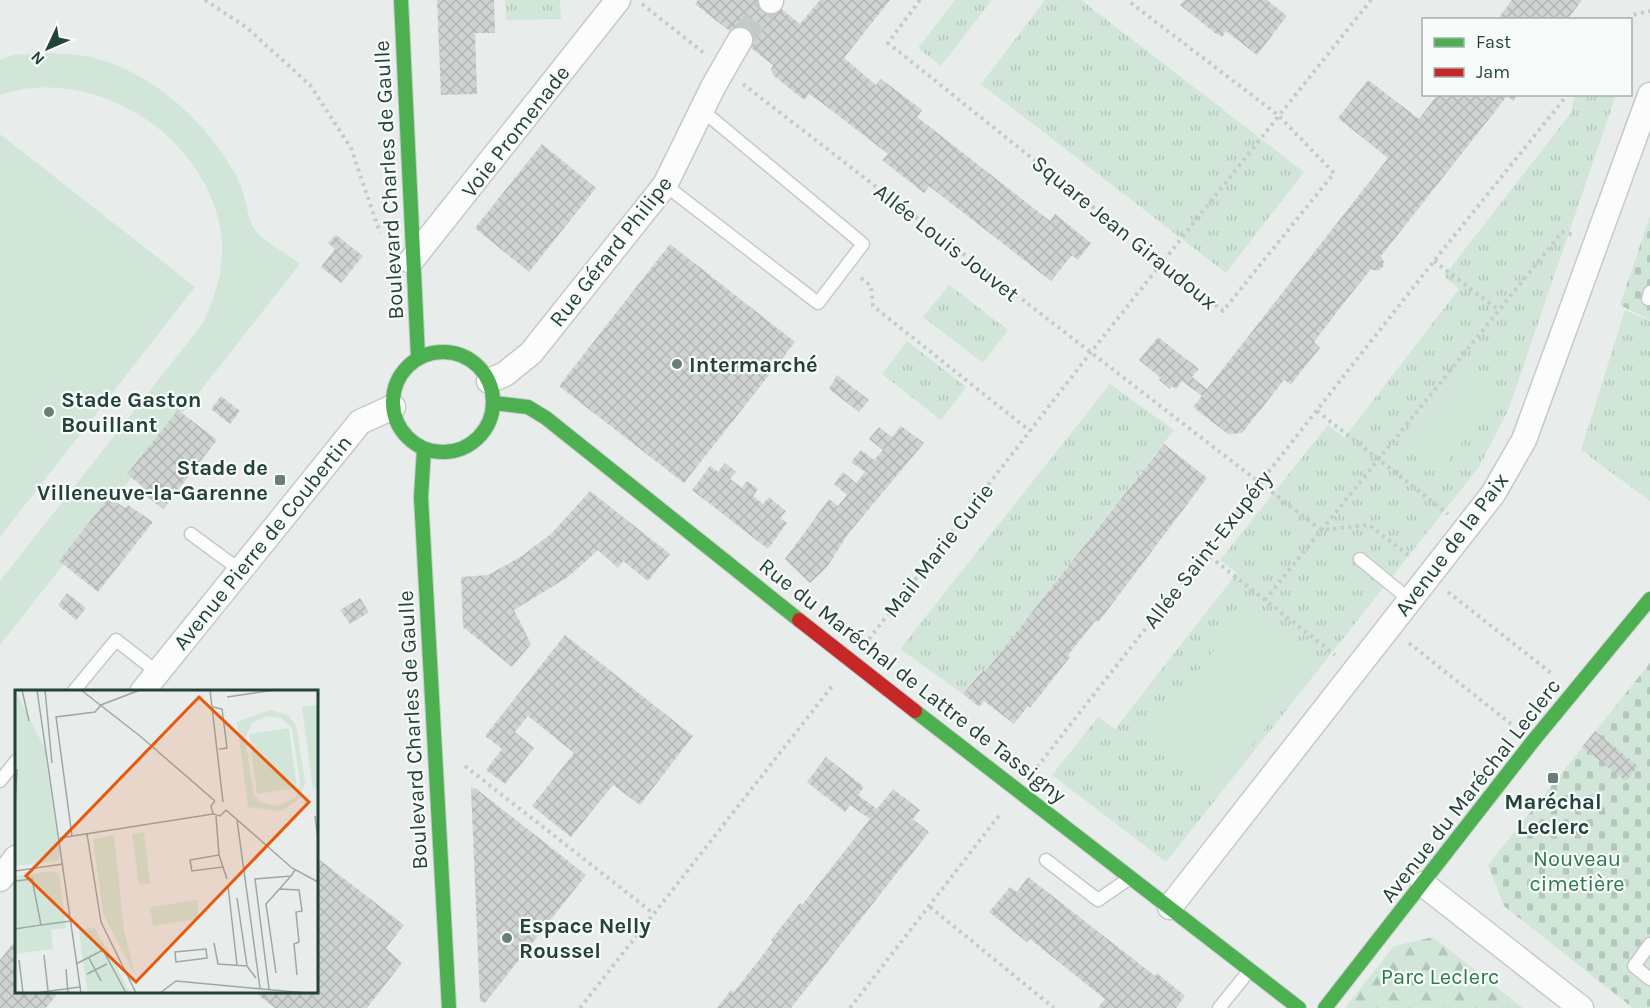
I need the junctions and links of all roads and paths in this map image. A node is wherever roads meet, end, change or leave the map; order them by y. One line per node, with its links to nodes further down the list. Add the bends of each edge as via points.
1 (205, 0): 17 (path, via 246,27 310,85 351,148)
2 (401, 0): 19 (main road, Boulevard Charles de Gaulle)
3 (618, 0): 19 (street, Voie Promenade)
4 (636, 0): 11 (path, Allée Louis Jouvet)
5 (920, 0): 20 (path, Square Jean Giraudoux, via 888,43)
6 (1127, 0): 15 (path)
7 (1371, 0): 15 (path)
8 (1650, 11): 9 (path)
9 (1630, 18)
10 (740, 40): 11 (street, Rue Gérard Philipe)
11 (725, 70): 14 (street, Rue Gérard Philipe); 26 (path, Allée Louis Jouvet)
12 (1650, 95): 18 (street, Avenue de la Paix)
13 (1566, 96): 21 (path, Allée Saint-Exupéry)
14 (703, 111): 16 (street, Rue Gérard Philipe); 16 (lane, via 863,244 818,303)
15 (1278, 115): 20 (path, Mail Marie Curie); 20 (path, Square Jean Giraudoux, via 1334,173 1223,311)
16 (665, 185): 28 (street, Rue Gérard Philipe, via 531,353 505,374)
17 (381, 236)
18 (1596, 243): 25 (path, via 1562,232); 36 (street, Avenue de la Paix, via 1524,440 1493,495)
19 (411, 261): 27 (main road, Boulevard Charles de Gaulle)
20 (1162, 261): 26 (path, Mail Marie Curie)
21 (1434, 261): 25 (path); 30 (path, Allée Saint-Exupéry)
22 (870, 286): 31 (path, via 873,306)
23 (1650, 292): 24 (lane)
24 (1650, 299)
25 (1497, 309): 33 (path)
26 (1090, 352): 31 (path, Mail Marie Curie); 34 (path, Allée Louis Jouvet)
27 (418, 357): 28 (main road, via 435,352 459,354 479,367); 29 (main road, via 397,382)
28 (491, 392): 32 (main road, via 492,417 486,430 465,448 438,453); 47 (main road, Rue du Maréchal de Lattre de Tassigny, via 546,418)
29 (393, 406): 32 (main road, via 402,432); 40 (street, Avenue Pierre de Coubertin, via 360,422)
30 (1317, 411): 33 (path); 34 (path, Allée Saint-Exupéry)
31 (1030, 431): 47 (path, Mail Marie Curie)
32 (424, 449): 54 (main road, Boulevard Charles de Gaulle, via 421,497)
33 (1378, 459): 35 (path); 36 (path)
34 (1261, 481): 35 (path, Allée Louis Jouvet); 38 (path, Allée Saint-Exupéry)
35 (1321, 530): 41 (path, via 1369,525); 43 (path)
36 (1467, 530): 41 (street, Avenue de la Paix)
37 (191, 534): 40 (lane)
38 (1204, 552): 43 (path); 57 (path, Allée Saint-Exupéry)
39 (1360, 559): 44 (lane)
40 (240, 570): 49 (street, Avenue Pierre de Coubertin)
41 (1432, 573): 44 (street, Avenue de la Paix)
42 (1650, 599): 52 (main road, Avenue du Maréchal Leclerc)
43 (1265, 600): 48 (path)
44 (1410, 600): 48 (street, Avenue de la Paix)
45 (1442, 601): 52 (path, via 1448,592)
46 (1415, 635): 53 (path, via 1408,644)
47 (851, 661): 57 (main road, Rue du Maréchal de Lattre de Tassigny); 65 (path, Mail Marie Curie)
48 (1355, 670): 64 (street, Avenue de la Paix)
49 (157, 672): 50 (lane, via 116,640); 51 (street, Avenue Pierre de Coubertin)
50 (76, 690)
51 (144, 690)
52 (1574, 691): 53 (main road, Avenue du Maréchal Leclerc)
53 (1533, 741): 62 (main road, Avenue du Maréchal Leclerc)
54 (433, 753): 65 (path, via 467,767); 69 (main road, Boulevard Charles de Gaulle)
55 (15, 762): 56 (lane)
56 (0, 781)
57 (1018, 790): 60 (main road, Rue du Maréchal de Lattre de Tassigny); 63 (path, Allée Saint-Exupéry)
58 (15, 859): 61 (street)
59 (1046, 860): 60 (lane, via 1098,900)
60 (1131, 877): 64 (main road, Rue du Maréchal de Lattre de Tassigny)
61 (0, 879)
62 (1423, 884): 75 (main road, Avenue du Maréchal Leclerc); 76 (street)
63 (930, 907): 71 (path, Allée Saint-Exupéry); 72 (path)
64 (1170, 907): 67 (main road, Rue du Maréchal de Lattre de Tassigny)
65 (653, 913): 70 (path, Mail Marie Curie)
66 (1650, 944): 68 (lane, via 1634,966)
67 (1250, 970): 73 (lane); 74 (main road, Rue du Maréchal de Lattre de Tassigny)
68 (1650, 979)
69 (449, 1008)
70 (580, 1008)
71 (850, 1008)
72 (1054, 1008)
73 (1219, 1008)
74 (1299, 1008)
75 (1325, 1008)
76 (1581, 1008)

